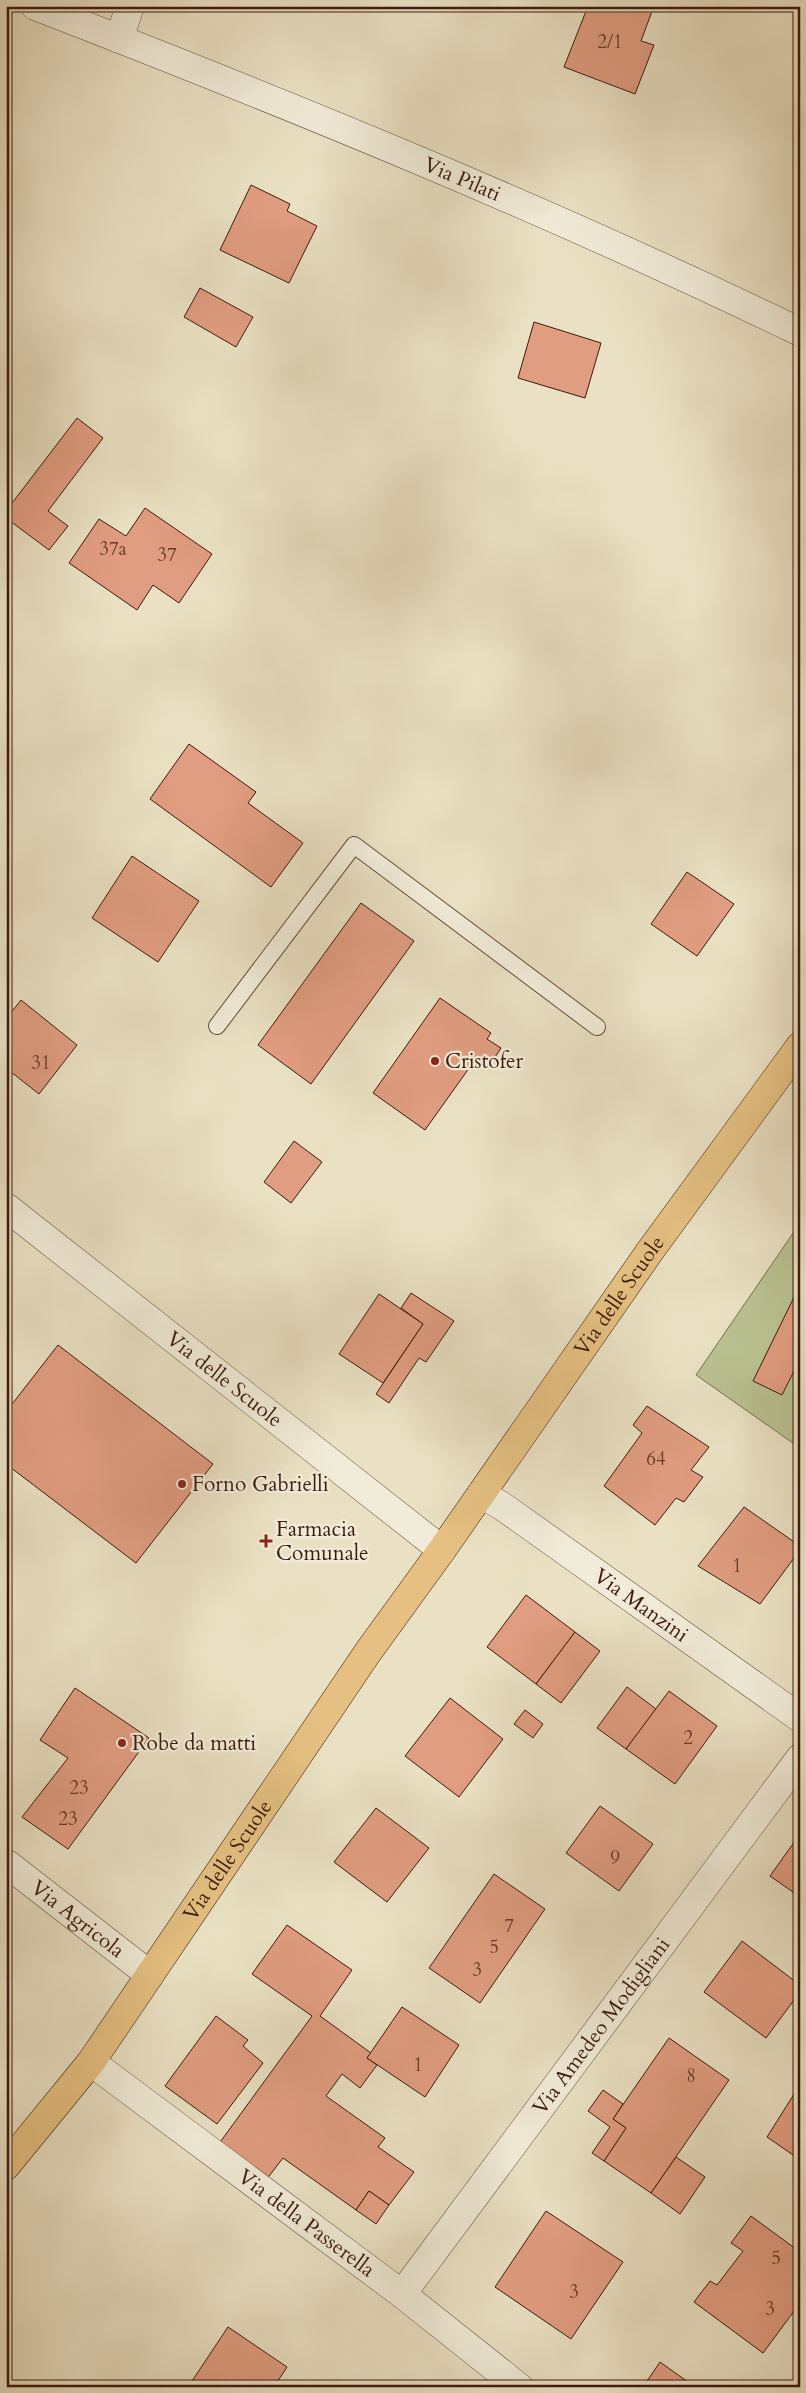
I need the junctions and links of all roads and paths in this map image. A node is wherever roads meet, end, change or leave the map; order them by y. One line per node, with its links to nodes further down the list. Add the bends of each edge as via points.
1 (35, 6): 3 (street, Via Pilati)
2 (130, 6): 3 (street)
3 (120, 39): 4 (street, Via Pilati, via 463,179 705,286)
4 (800, 332)
5 (217, 1026): 6 (lane, via 354,845)
6 (597, 1027)
7 (800, 1046): 9 (main road, Via delle Scuole, via 650,1251)
8 (6, 1207): 10 (street, Via delle Scuole)
9 (481, 1494): 10 (main road, Via delle Scuole); 11 (street, Via Manzini)
10 (442, 1550): 14 (main road, Via delle Scuole, via 368,1652)
11 (800, 1718)
12 (800, 1758): 17 (street, Via Amedeo Modigliani)
13 (6, 1862): 14 (street, Via Agricola)
14 (150, 1975): 15 (main road, Via delle Scuole)
15 (91, 2062): 16 (main road, Via delle Scuole); 17 (street, Via della Passerella)
16 (6, 2166)
17 (402, 2294): 18 (street, Via della Passerella)
18 (519, 2387)

